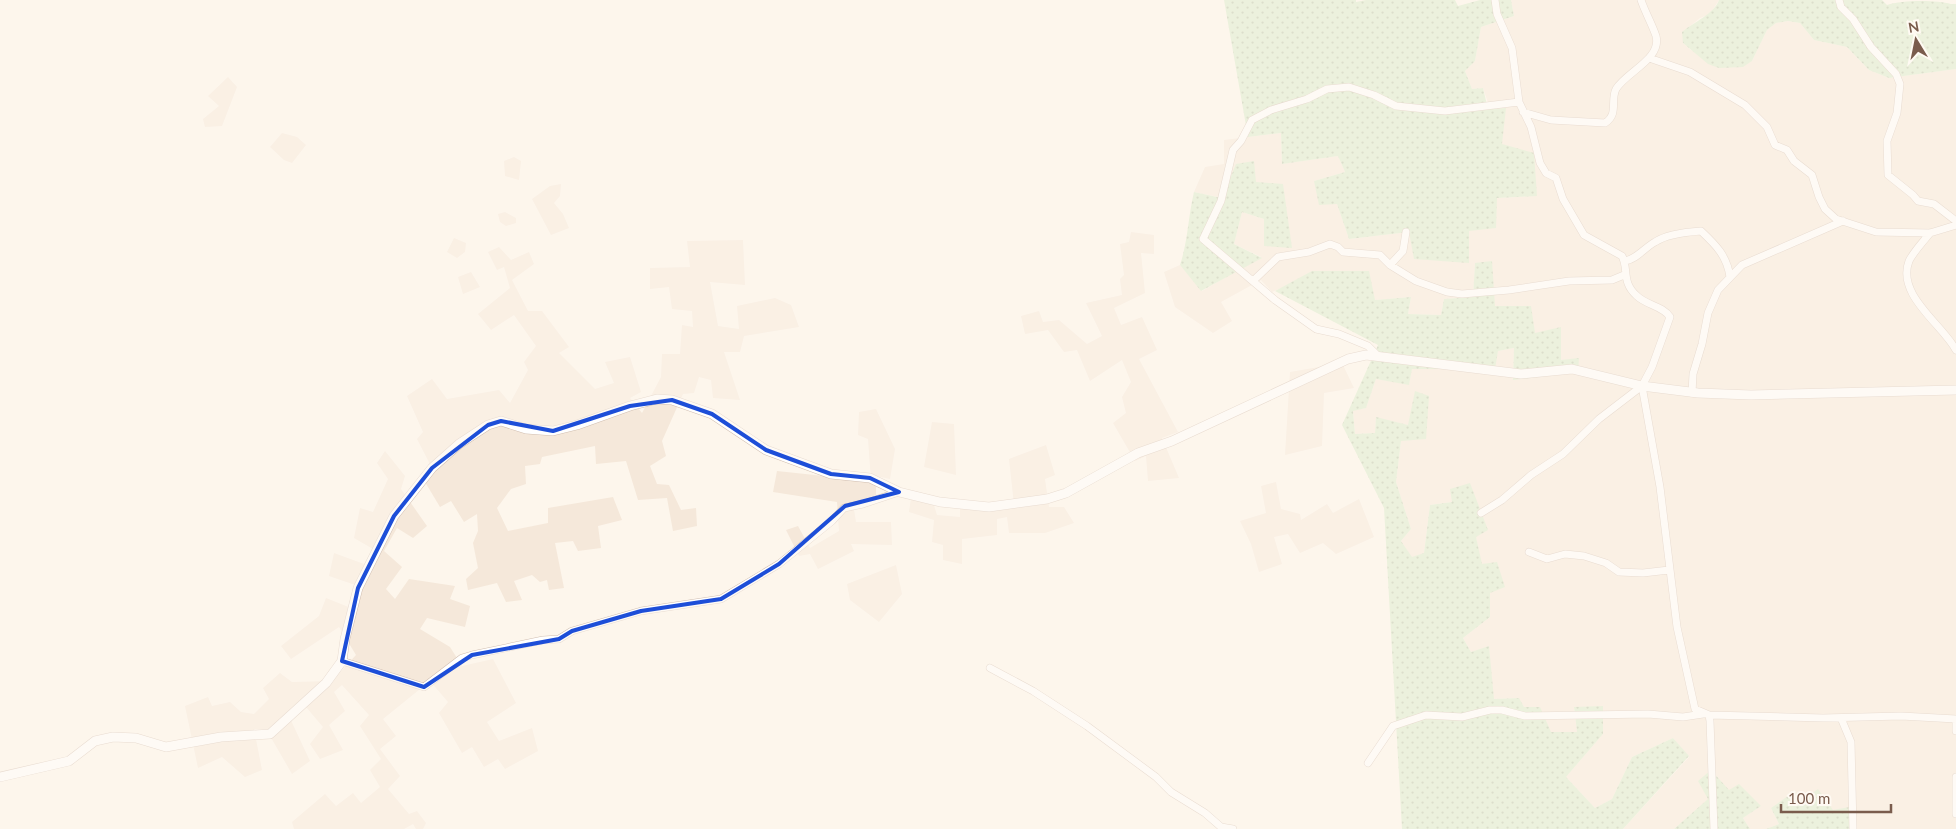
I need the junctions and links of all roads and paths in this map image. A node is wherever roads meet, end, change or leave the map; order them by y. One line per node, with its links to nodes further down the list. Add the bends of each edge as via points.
1 (1495, 0): 5 (street, via 1497,14 1512,48)
2 (1641, 0): 4 (street, via 1656,37 1656,46)
3 (1839, 0): 8 (street, via 1870,47 1896,74 1900,84 1897,113 1887,141 1888,175 1918,201 1934,204)
4 (1649, 58): 6 (street, via 1630,72 1615,91 1614,111 1611,120 1605,123 1551,120); 7 (street, via 1690,72 1745,105 1767,127 1775,145 1787,150 1794,161 1812,175 1825,209)
5 (1518, 102): 6 (street); 16 (street, via 1445,111 1396,106 1349,87 1327,88 1252,120 1233,150 1221,201 1203,239)
6 (1523, 112): 12 (street, via 1531,127 1540,163 1546,173 1556,178 1563,199 1584,235 1614,250)
7 (1843, 221): 11 (street, via 1876,232); 15 (street, via 1742,265)
8 (1956, 221)
9 (1956, 225): 11 (street)
10 (1406, 232): 13 (street, via 1403,251)
11 (1930, 233): 17 (street, via 1910,260 1906,272 1908,286)
12 (1625, 261): 14 (street); 15 (street, via 1655,241 1701,231 1728,263)
13 (1390, 265): 14 (street, via 1416,281 1462,294 1569,280 1612,280); 16 (street, via 1380,255 1343,252 1330,244 1310,252 1278,257)
14 (1624, 275): 19 (street, via 1638,297 1670,317)
15 (1730, 277): 21 (street, via 1718,290 1708,313 1693,374)
16 (1254, 280): 18 (street, via 1275,300 1316,329 1368,346)
17 (1956, 350)
18 (1377, 355): 19 (street, via 1431,365 1521,374 1572,369); 22 (street, via 1348,359 1299,380 1170,442 1135,454 1055,497 989,507 940,502)
19 (1642, 386): 21 (street); 23 (street, via 1599,418 1563,454); 25 (street, via 1660,487)
20 (1956, 390): 21 (street, via 1751,395)
21 (1692, 392)
22 (899, 492): 26 (street, via 844,508 779,564 721,599 641,611 572,631 559,639 472,655 462,658 424,687); 26 (street, via 870,478 831,474 766,450 712,414 672,400 657,399 553,430 526,429 501,421 488,425 459,444 432,468 394,516 358,588)
23 (1481, 512)
24 (1529, 552): 25 (street, via 1547,559 1565,554 1584,556 1606,563 1619,572)
25 (1669, 570): 28 (street, via 1692,698 1695,709)
26 (342, 661): 33 (street, via 326,683 270,734 222,737 166,747 136,738 113,737 94,741 69,761)
27 (990, 668): 36 (street, via 1072,716 1156,777 1171,792 1221,827)
28 (1707, 714): 29 (street); 32 (street, via 1683,717 1648,714 1526,716 1490,710 1462,717 1426,715 1393,726); 37 (street, via 1713,767)
29 (1841, 718): 30 (street, via 1901,716); 38 (street, via 1851,742)
30 (1956, 719): 31 (street)
31 (1956, 731)
32 (1368, 764)
33 (0, 776)
34 (1956, 777): 35 (street)
35 (1956, 814)
36 (1233, 829)
37 (1714, 829)
38 (1853, 829)

